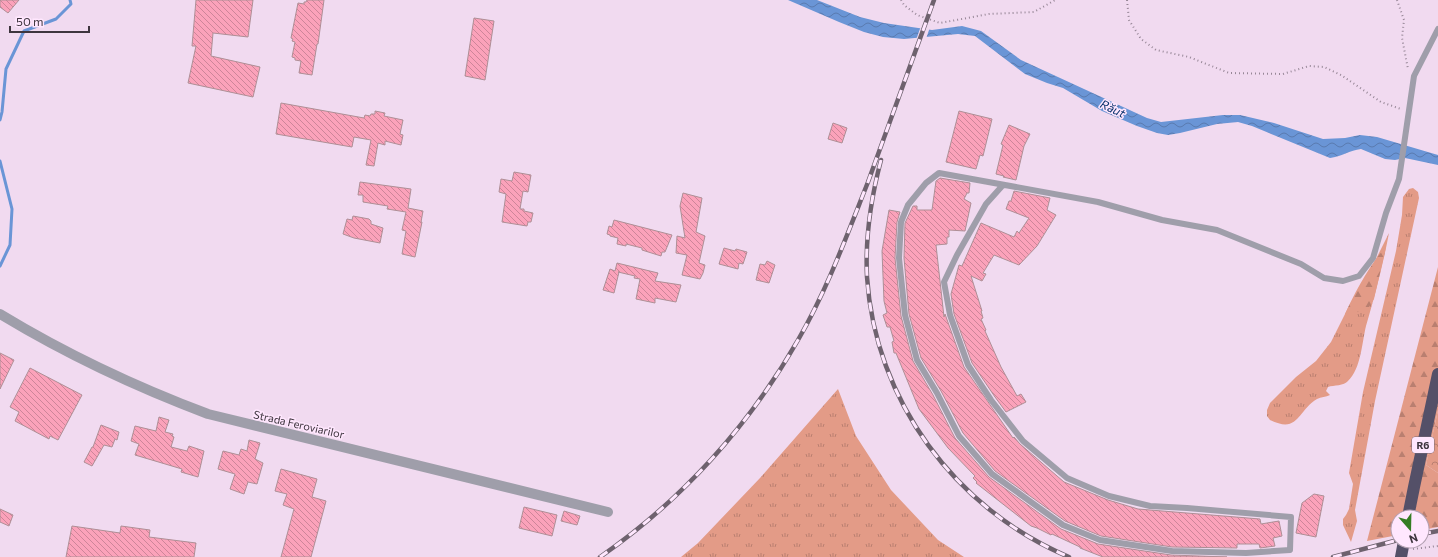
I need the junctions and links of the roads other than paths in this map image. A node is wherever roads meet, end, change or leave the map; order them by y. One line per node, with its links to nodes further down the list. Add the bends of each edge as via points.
1 (1438, 29): 2 (lane, via 1414,76 1400,179 1386,213 1373,258 1359,276 1343,281 1324,278 1301,264 1217,230 1162,220 1098,202)
2 (1003, 185): 2 (lane, via 986,204 944,282 950,315 968,365 1023,441 1067,478 1109,496 1150,506 1291,517 1290,550 1246,553 1172,551 1100,540 1063,525 998,479 959,436 917,360 905,314 899,258 902,222 908,205 926,183 939,173)
3 (0, 314): 6 (street, Strada Feroviarilor, via 81,360 208,414)
4 (1438, 374): 5 (highway, R6)
5 (1410, 509)
6 (608, 512)

